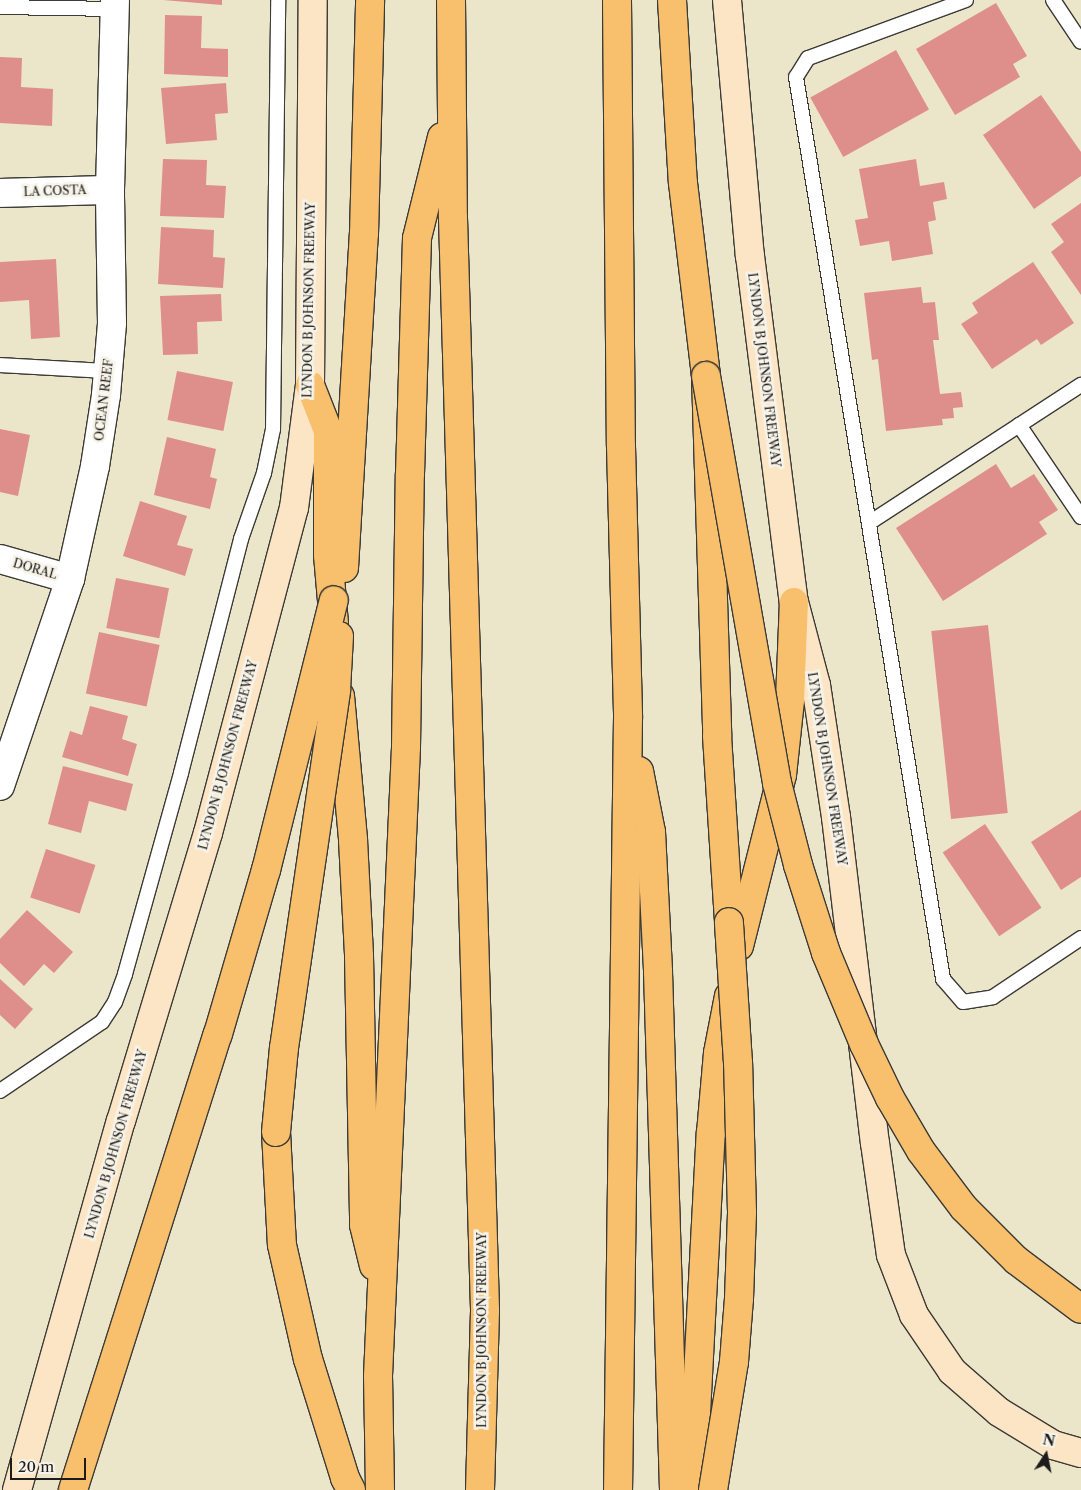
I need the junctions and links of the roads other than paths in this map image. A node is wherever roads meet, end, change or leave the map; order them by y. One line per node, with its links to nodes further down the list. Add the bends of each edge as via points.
1 (278, 0): 32 (lane, via 272,429 264,473 241,539 181,773 115,1002 102,1022)
2 (313, 0): 20 (main road, LYNDON B JOHNSON FREEWAY)
3 (370, 0): 26 (highway, via 364,234 346,538)
4 (451, 0): 13 (highway, LYNDON B JOHNSON FREEWAY)
5 (617, 0): 28 (highway, via 621,446)
6 (672, 0): 18 (highway, via 683,183)
7 (727, 0): 27 (main road, LYNDON B JOHNSON FREEWAY, via 750,256)
8 (966, 0): 23 (lane, via 808,58 796,77)
9 (1053, 0): 12 (lane)
10 (115, 5): 11 (lane); 14 (street, OCEAN REEF)
11 (0, 7)
12 (1081, 42)
13 (452, 99): 33 (highway, via 417,238 406,747); 40 (highway, LYNDON B JOHNSON FREEWAY, via 453,228 485,1311)
14 (110, 190): 15 (street, LA COSTA); 17 (street, OCEAN REEF, via 112,324)
15 (0, 193)
16 (0, 365): 17 (lane)
17 (108, 371): 25 (street, OCEAN REEF, via 95,466)
18 (706, 376): 34 (highway, bridge, via 777,783 798,866 826,953 864,1044 921,1152 964,1208 1016,1260); 44 (highway, bridge, via 717,736 738,1063 742,1212 734,1362)
19 (1081, 385): 21 (lane)
20 (310, 386): 33 (highway, via 328,431 328,555 353,840 359,956 364,1225); 36 (main road, LYNDON B JOHNSON FREEWAY, via 294,508 208,833 121,1121)
21 (1019, 425): 22 (lane); 23 (lane)
22 (1081, 517)
23 (869, 523): 31 (lane, via 943,979 963,1002 993,997)
24 (0, 558): 25 (street, DORAL)
25 (70, 579): 29 (street, OCEAN REEF)
26 (338, 601): 37 (highway, bridge, via 224,1016); 38 (highway, bridge, via 336,690 284,1048 276,1132 282,1245 308,1359)
27 (794, 602): 35 (main road, LYNDON B JOHNSON FREEWAY, via 816,685 836,817 875,1143 892,1255 914,1315 952,1371 999,1412 1053,1445); 43 (highway, via 790,700 782,775 745,919 718,1053)
28 (628, 718): 41 (highway); 42 (highway, via 651,832)
29 (7, 740): 30 (street, OCEAN REEF)
30 (0, 786)
31 (1081, 938)
32 (0, 1091)
33 (382, 1297): 39 (highway, via 378,1376)
34 (1081, 1309)
35 (1081, 1453)
36 (17, 1490)
37 (73, 1490)
38 (351, 1490)
39 (380, 1490)
40 (480, 1490)
41 (618, 1490)
42 (674, 1490)
43 (692, 1490)
44 (714, 1490)

